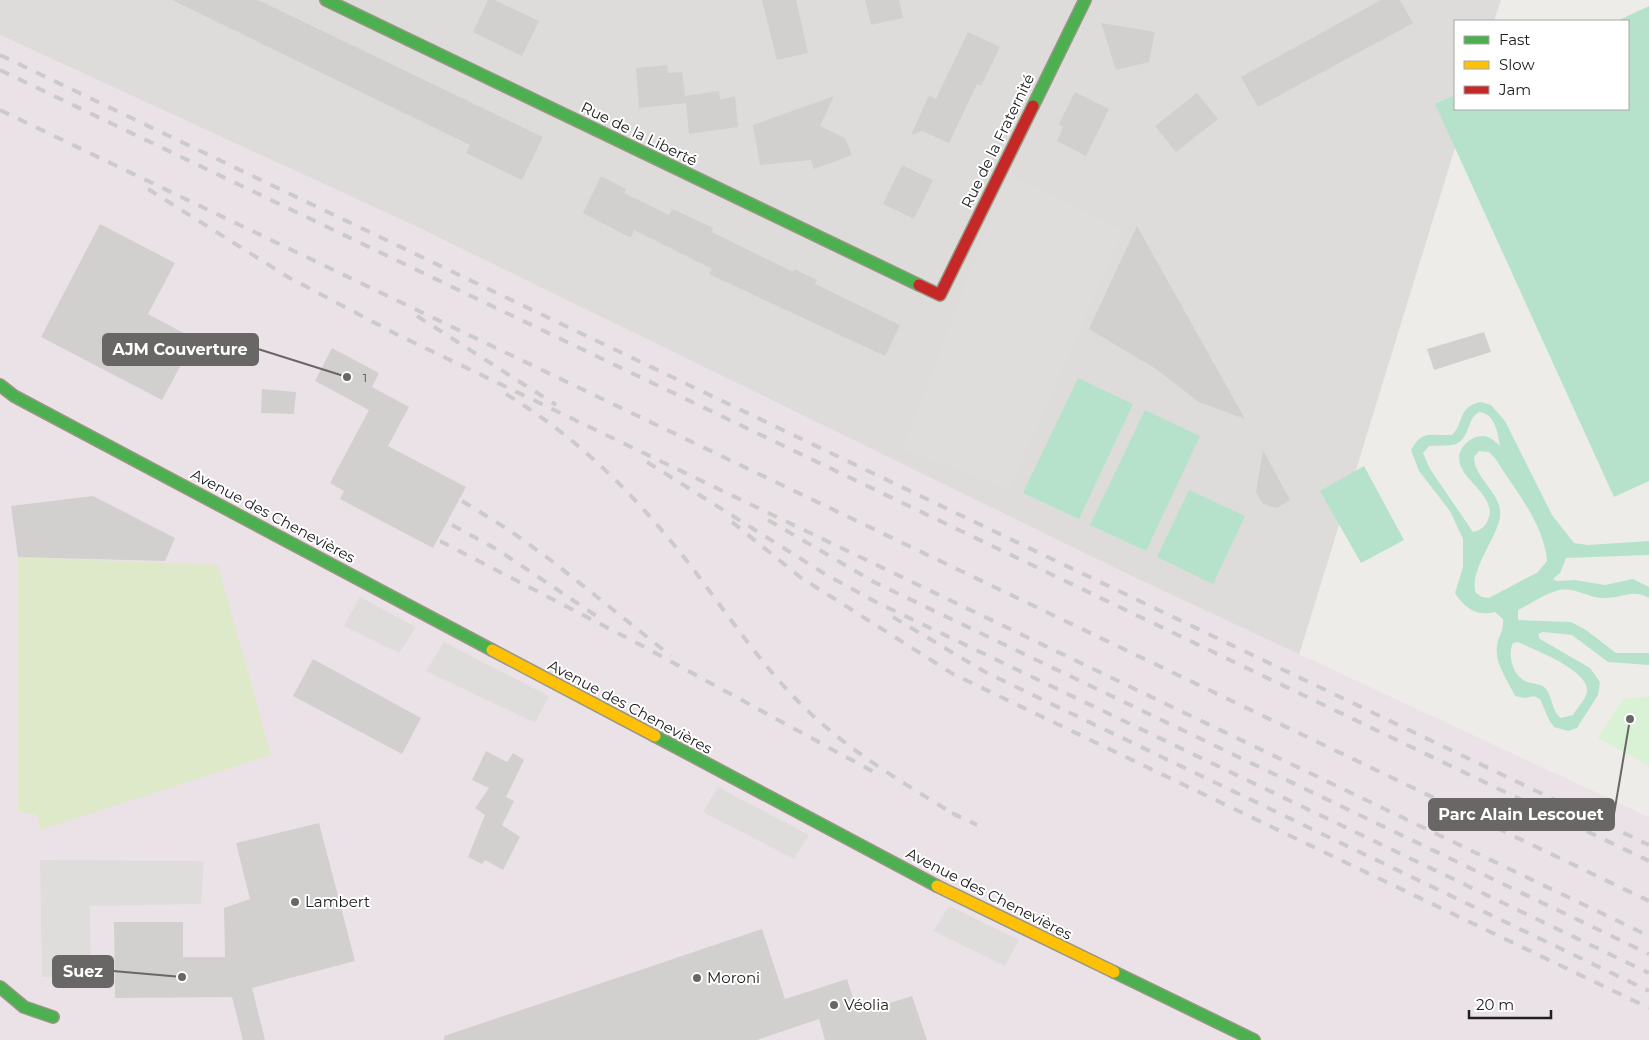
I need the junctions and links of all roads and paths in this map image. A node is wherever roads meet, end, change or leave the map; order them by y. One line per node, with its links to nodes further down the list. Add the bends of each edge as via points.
1 (326, 0): 3 (street, Rue de la Liberté)
2 (1084, 0): 3 (street, Rue de la Fraternité)
3 (940, 295)
4 (0, 385): 7 (street, Avenue des Chenevières, via 30,404 954,895)
5 (0, 987): 6 (street, via 10,1000 32,1012)
6 (53, 1017)
7 (1254, 1040)

